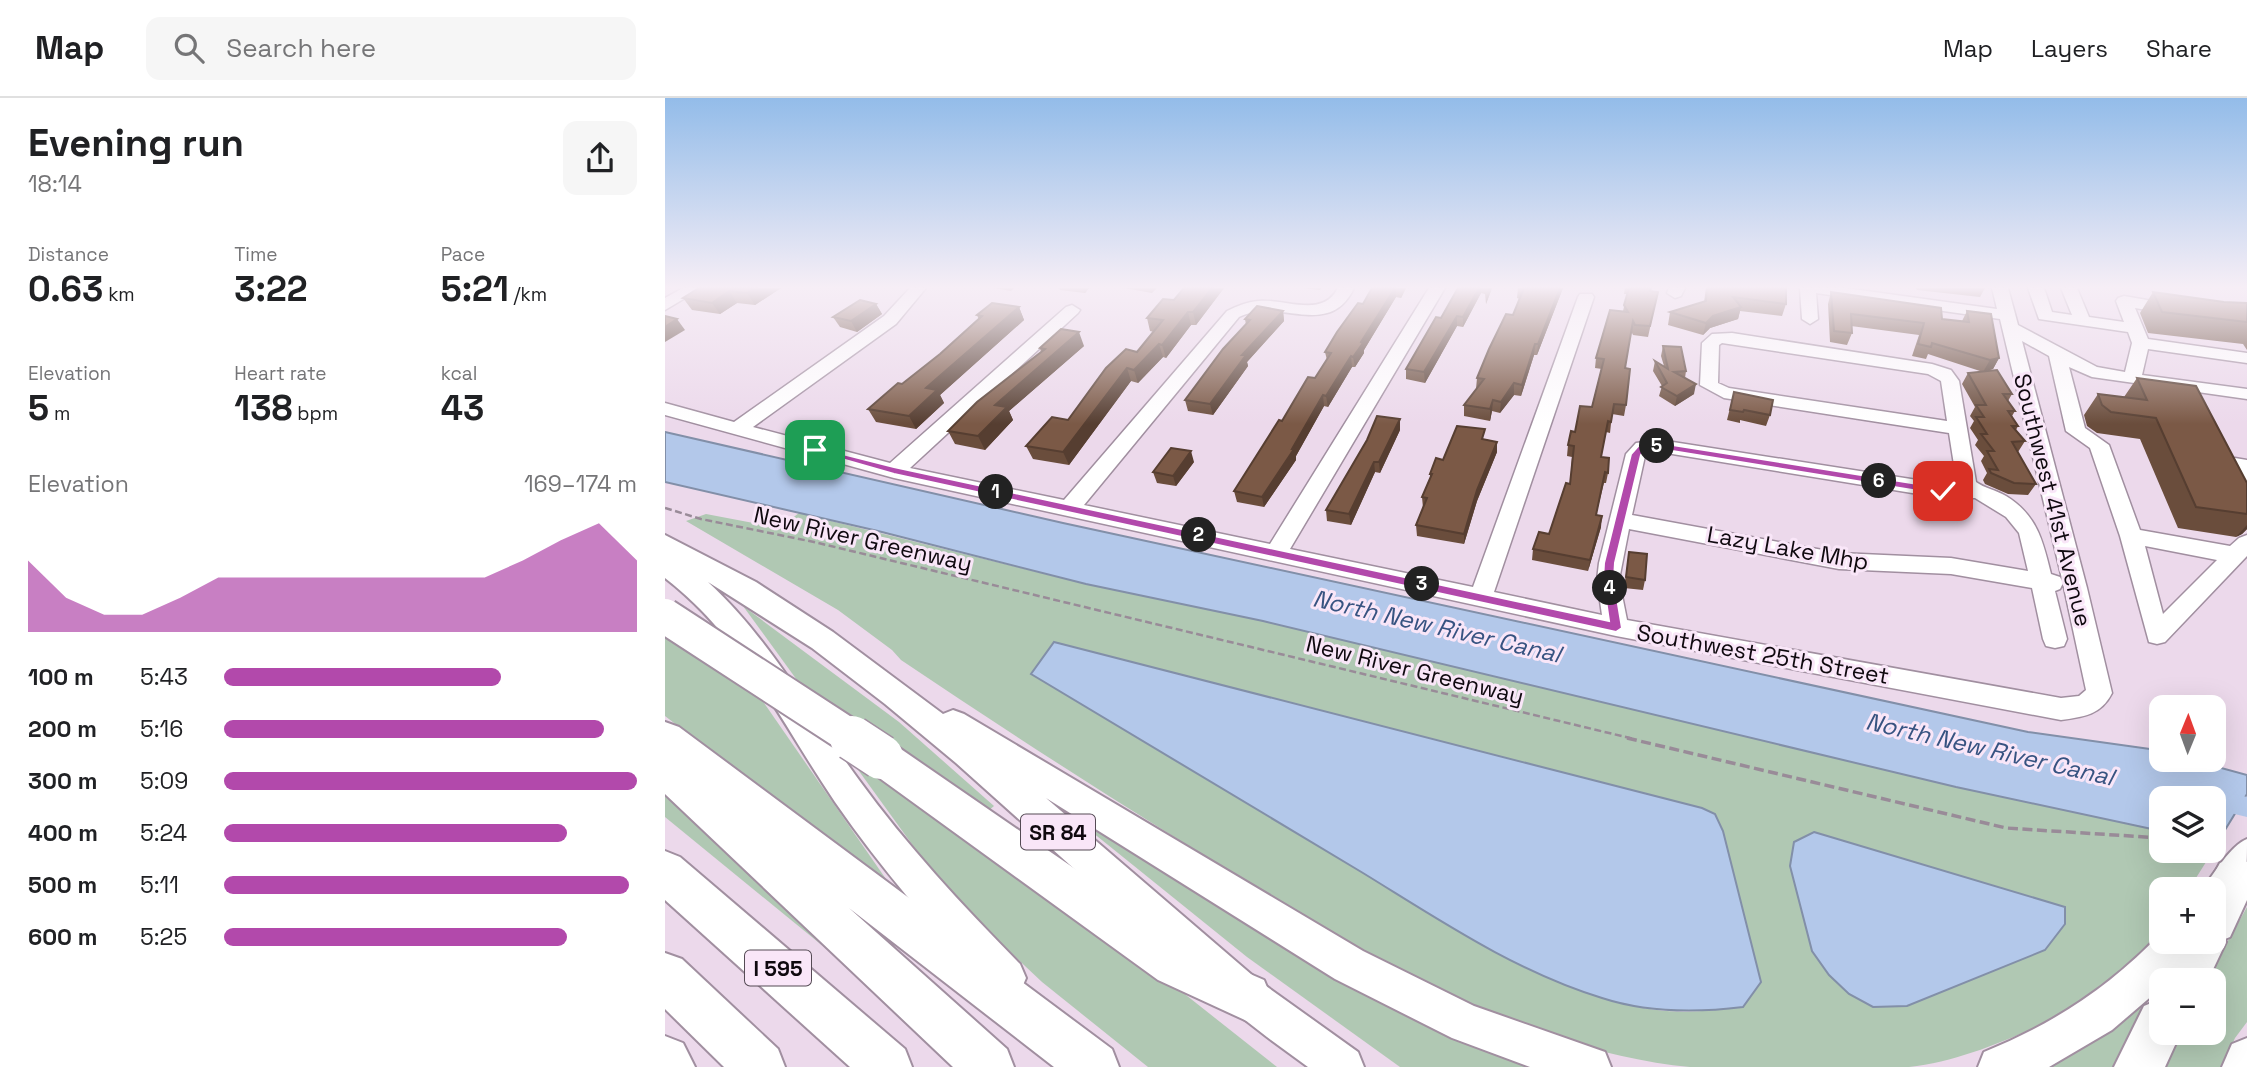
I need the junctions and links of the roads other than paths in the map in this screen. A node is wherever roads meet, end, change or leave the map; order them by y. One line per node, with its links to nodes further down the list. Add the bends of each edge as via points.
1 (871, 333): 17 (street)
2 (1046, 333): 20 (street)
3 (1217, 333): 23 (street)
4 (1410, 333): 28 (street)
5 (1573, 333): 32 (street)
6 (2011, 333): 31 (street, Southwest 41st Avenue)
7 (2027, 333): 10 (street)
8 (2131, 333): 9 (street)
9 (2138, 335): 11 (street); 12 (street)
10 (2057, 353): 12 (street, via 2092,372); 25 (street, via 2077,431 2099,445)
11 (2247, 358)
12 (2133, 379): 13 (street)
13 (2190, 388): 14 (street); 15 (street)
14 (2247, 394)
15 (2202, 408)
16 (665, 410): 17 (street, Southwest 25th Street)
17 (737, 429): 20 (street, Southwest 25th Street)
18 (1959, 429): 18 (street, via 1724,393 1709,385 1711,343 1732,338 1932,369 1945,374 1950,382); 21 (street, via 1966,482)
19 (2237, 462): 22 (lane)
20 (894, 471): 23 (street, Southwest 25th Street)
21 (1972, 490): 24 (street, via 1943,491 1643,447 1636,454); 30 (street, via 2023,518 2031,533)
22 (2247, 492)
23 (1070, 507): 28 (street, Southwest 25th Street)
24 (1620, 520): 30 (street, Lazy Lake Mhp, via 1839,561 1951,566); 34 (street, via 1608,580)
25 (2131, 536): 27 (street); 27 (street, via 2157,635)
26 (665, 545): 36 (main road, SR 84, via 756,594)
27 (2241, 549)
28 (1277, 552): 32 (street, Southwest 25th Street)
29 (665, 564): 52 (main road, via 708,596 754,649 845,789 918,882 1015,987)
30 (2040, 581): 31 (street, Lazy Lake Mhp); 35 (street)
31 (2076, 588): 37 (street, Southwest 41st Avenue, via 2099,694)
32 (1481, 597): 34 (street, Southwest 25th Street)
33 (665, 616): 43 (highway, bridge, via 881,757 1174,964)
34 (1616, 628): 37 (street, Southwest 25th Street, via 2061,709)
35 (2055, 639)
36 (866, 671): 43 (main road, SR 84); 54 (main road, via 1349,965 1466,1024)
37 (2085, 706)
38 (665, 739): 51 (highway)
39 (665, 768): 50 (highway)
40 (665, 872): 49 (highway, I 595)
41 (2168, 954): 55 (main road, via 2093,1019 2033,1055)
42 (665, 976): 48 (highway)
43 (1247, 997): 53 (main road, SR 84)
44 (2150, 1045): 56 (highway)
45 (2247, 1059): 57 (main road)
46 (665, 1061): 47 (highway)
47 (670, 1067)
48 (760, 1067)
49 (887, 1067)
50 (989, 1067)
51 (1094, 1067)
52 (1104, 1067)
53 (1343, 1067)
54 (1590, 1067)
55 (1999, 1067)
56 (2139, 1067)
57 (2243, 1067)

